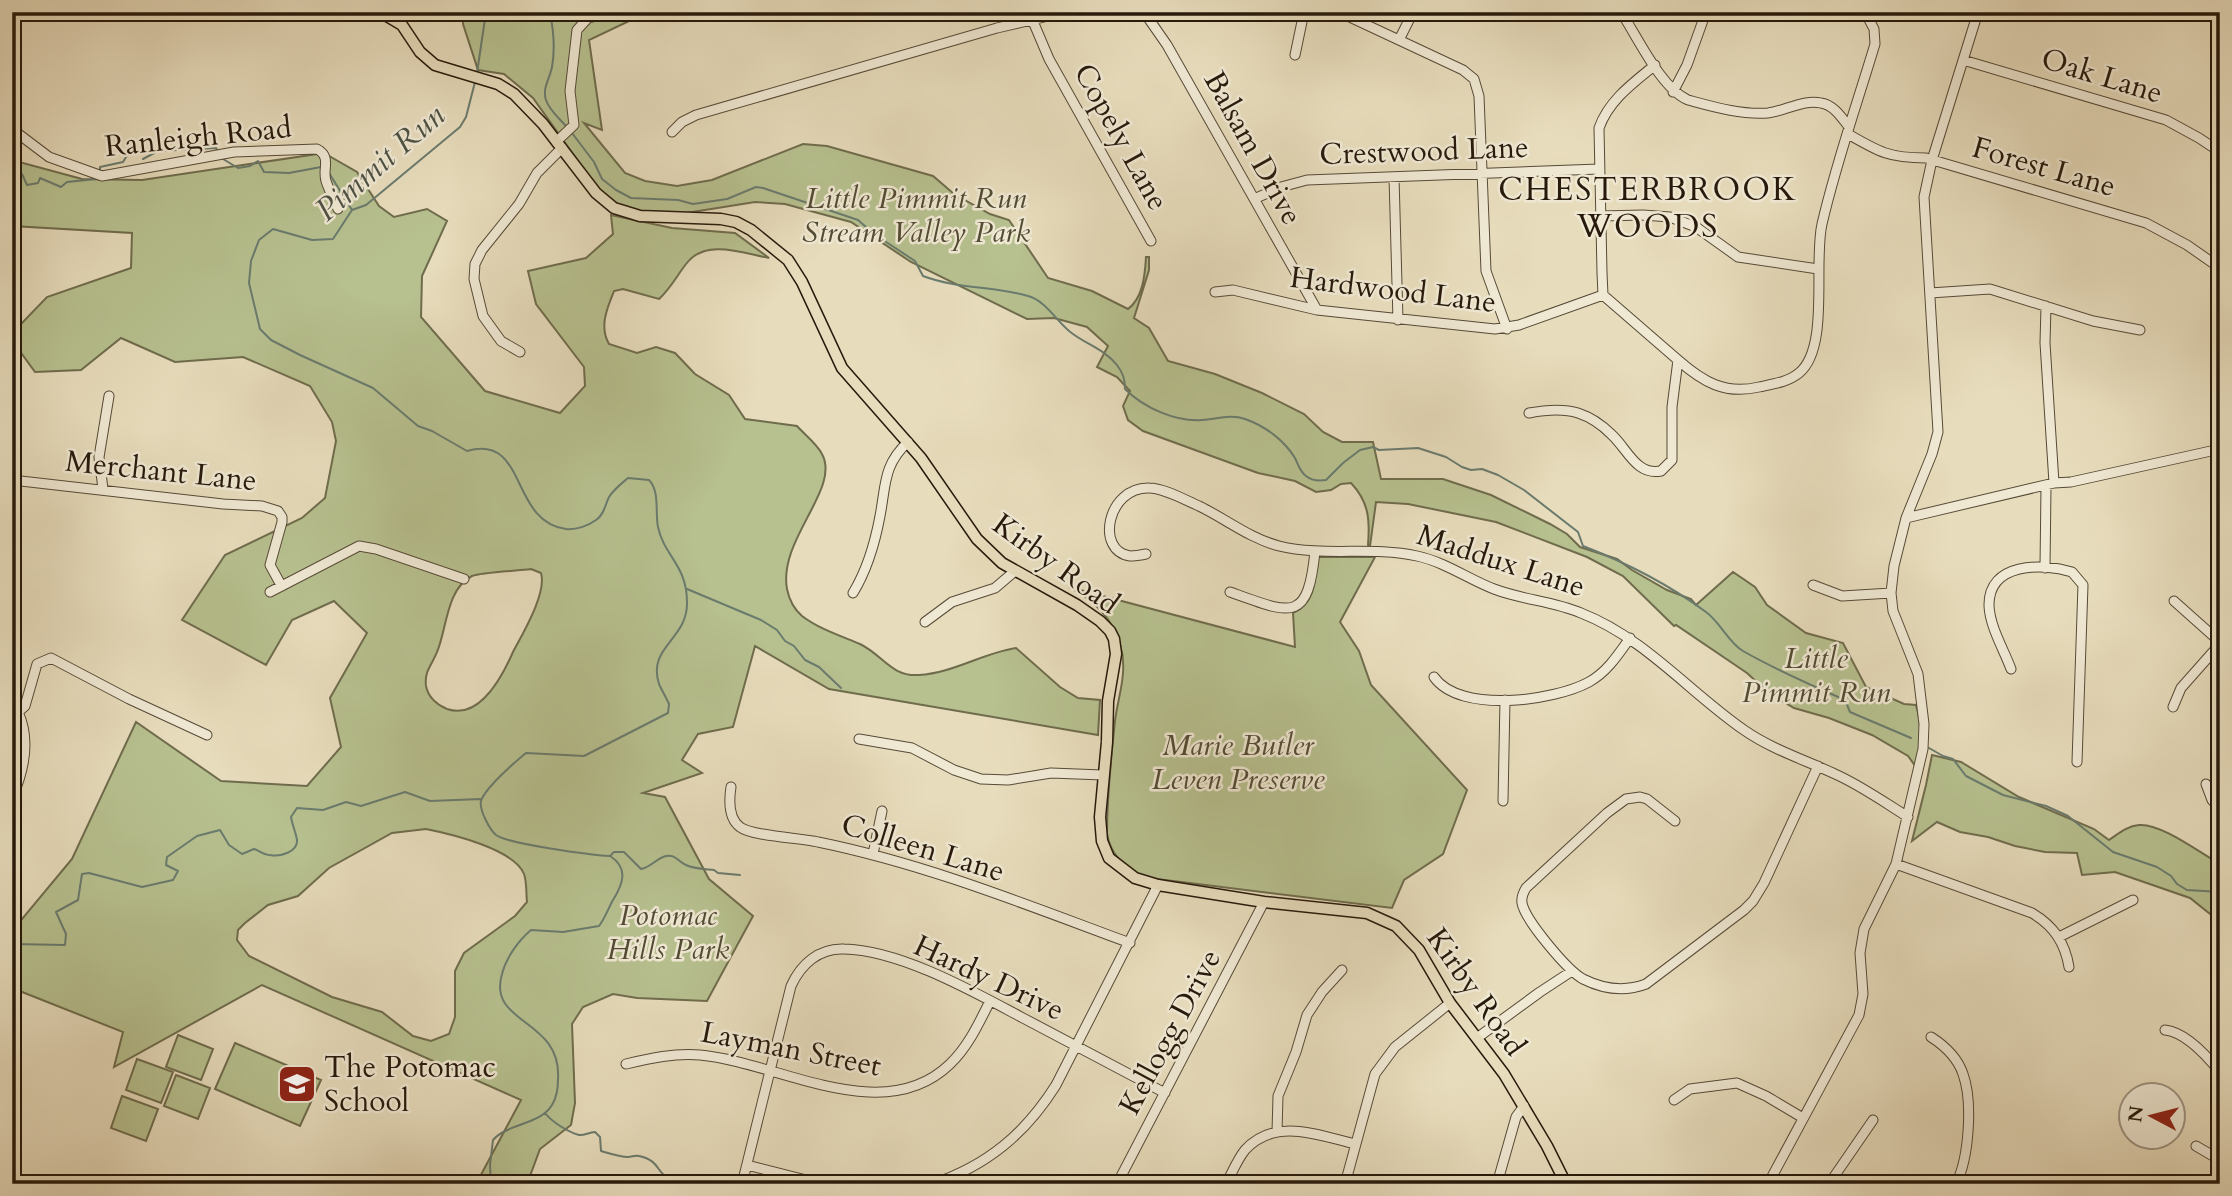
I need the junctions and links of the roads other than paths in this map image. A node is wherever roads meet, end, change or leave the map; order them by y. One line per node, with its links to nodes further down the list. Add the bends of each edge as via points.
1 (380, 12): 21 (main road, Kirby Road, via 402,25 430,62 514,93)
2 (615, 12): 21 (street, via 588,18 577,30 570,91 574,122)
3 (1065, 12): 12 (street)
4 (1144, 12): 27 (street, Balsam Drive)
5 (1304, 12): 14 (street)
6 (1339, 12): 13 (street)
7 (1413, 12): 13 (street)
8 (1621, 12): 16 (street)
9 (1706, 12): 17 (street)
10 (1865, 12): 19 (street, via 1874,29 1875,44)
11 (1978, 12): 15 (street)
12 (1032, 19): 20 (street, via 696,115); 30 (street, Copely Lane, via 1043,48)
13 (1399, 40): 25 (street, via 1463,70 1476,83)
14 (1295, 55)
15 (1963, 60): 22 (street, Oak Lane, via 2166,120); 23 (street)
16 (1655, 65): 17 (street); 24 (street, via 1615,100 1603,118)
17 (1673, 92): 19 (street, Forest Lane, via 1688,100 1751,113 1822,103 1833,108)
18 (12, 128): 28 (street, Ranleigh Road, via 50,157 102,176 234,152 317,149 324,153 324,179)
19 (1849, 130): 23 (street, Forest Lane, via 1886,155); 31 (street, via 1822,223)
20 (672, 132)
21 (560, 142): 41 (street, via 475,264 483,316 501,341); 45 (main road, Kirby Road, via 599,197 619,210 640,216 732,221 783,256 798,274 842,369)
22 (2220, 152)
23 (1932, 160): 32 (street, Forest Lane, via 2146,223); 34 (street, via 1923,206)
24 (1599, 169): 25 (street, Crestwood Lane); 29 (street)
25 (1482, 173): 26 (street, Crestwood Lane); 39 (street, via 1486,271)
26 (1394, 177): 27 (street, Crestwood Lane, via 1297,182); 38 (street)
27 (1254, 199): 37 (street, Balsam Drive)
28 (338, 209)
29 (1601, 216): 31 (street, via 1670,217 1696,227 1738,257); 35 (street)
30 (1151, 241)
31 (1818, 268): 42 (street, via 1816,343 1806,367 1793,378 1754,388 1725,389 1706,382)
32 (2220, 268)
33 (1215, 292): 37 (street, Hardwood Lane, via 1237,290)
34 (1930, 293): 36 (street, via 1990,289); 50 (street, via 1938,432)
35 (1603, 295): 39 (street, Hardwood Lane); 42 (street)
36 (2046, 306): 40 (street); 48 (street)
37 (1317, 310): 38 (street, Hardwood Lane)
38 (1398, 320): 39 (street, Hardwood Lane)
39 (1507, 329)
40 (2140, 330)
41 (520, 352)
42 (1678, 360): 44 (street, via 1672,460 1661,471 1642,469 1610,433 1589,418 1566,410)
43 (109, 396): 49 (street, via 99,457)
44 (1529, 413)
45 (908, 442): 54 (main road, Kirby Road, via 977,539); 60 (street, via 888,468 870,555)
46 (2220, 449): 48 (street)
47 (12, 480): 49 (street, Merchant Lane)
48 (2050, 485): 50 (street); 53 (street)
49 (103, 489): 56 (street, Merchant Lane, via 278,511 282,522 270,565)
50 (1906, 518): 61 (street)
51 (1315, 551): 52 (street, Maddux Lane, via 1264,541 1196,505 1150,488 1123,497 1110,522 1112,540 1122,553); 59 (street, via 1309,591 1296,607); 64 (street, Maddux Lane, via 1418,556 1501,592 1579,611)
52 (1146, 554)
53 (2045, 568): 66 (street, via 2015,569 1992,591 1990,614); 73 (street, via 2072,572 2083,585)
54 (1015, 571): 63 (street, via 995,588 952,603); 75 (main road, Kirby Road, via 1077,605 1104,625 1114,639)
55 (464, 579): 56 (street, via 359,546)
56 (281, 585): 58 (street)
57 (1813, 585): 61 (street, via 1842,596)
58 (270, 592)
59 (1230, 592)
60 (853, 593)
61 (1891, 593): 82 (street, via 1923,702 1923,749)
62 (2174, 601): 65 (street)
63 (925, 622)
64 (1630, 639): 68 (street, via 1610,666 1584,684 1541,697); 74 (street, Maddux Lane, via 1744,731)
65 (2220, 643): 69 (street, via 2181,688)
66 (2011, 669)
67 (1434, 677): 68 (street, via 1447,690)
68 (1504, 700): 79 (street)
69 (2173, 707)
70 (15, 712): 71 (street, via 25,706 37,664 57,659); 78 (street, via 25,740)
71 (208, 736)
72 (859, 739): 75 (street, via 912,748 981,779 1051,773)
73 (2077, 762)
74 (1818, 766): 82 (street, Maddux Lane); 93 (street, via 1764,883 1744,910 1655,979 1636,988 1605,986)
75 (1103, 775): 86 (main road, Kirby Road, via 1100,832 1105,850 1125,872)
76 (2206, 784): 80 (street)
77 (731, 787): 84 (street, Colleen Lane, via 730,810 746,830)
78 (12, 798)
79 (1503, 801)
80 (2220, 808)
81 (883, 811): 84 (street)
82 (1908, 817): 85 (street)
83 (1675, 821): 93 (street, via 1647,799 1626,799 1526,888 1524,910)
84 (873, 854): 90 (street, Colleen Lane)
85 (1896, 864): 89 (street, via 2032,913); 106 (street, via 1864,929 1859,1015)
86 (1158, 885): 88 (main road, Kirby Road); 90 (street)
87 (2133, 900): 89 (street)
88 (1264, 902): 95 (main road, Kirby Road, via 1355,911 1389,922 1419,950); 103 (street, Kellogg Drive)
89 (2059, 937): 91 (street)
90 (1130, 943): 99 (street)
91 (2069, 968)
92 (1342, 970): 108 (street, via 1307,1015 1278,1097)
93 (1572, 971): 98 (street)
94 (990, 1001): 99 (street, Hardy Drive); 101 (street, Layman Street, via 958,1056 914,1087 861,1093); 101 (street, Hardy Drive, via 899,961 844,948 825,952 807,962 795,977)
95 (1450, 1003): 98 (main road, Kirby Road); 109 (street, via 1381,1063)
96 (2165, 1030): 102 (street, via 2182,1036)
97 (1931, 1037): 123 (street, via 1953,1056 1966,1083 1968,1145)
98 (1477, 1038): 105 (main road, Kirby Road)
99 (1076, 1046): 103 (street, Hardy Drive); 115 (street, via 1044,1105 1018,1135 978,1164)
100 (626, 1064): 101 (street, Layman Street, via 694,1055)
101 (770, 1071): 112 (street, Hardy Drive)
102 (2220, 1072)
103 (1165, 1093): 116 (street, Kellogg Drive)
104 (1674, 1100): 106 (street, via 1690,1089 1737,1083)
105 (1524, 1106): 119 (street, via 1516,1117); 120 (main road, Kirby Road)
106 (1803, 1118): 121 (street)
107 (1873, 1120): 122 (street)
108 (1277, 1132): 109 (street, via 1304,1131); 117 (street, via 1245,1150)
109 (1355, 1144): 118 (street)
110 (2196, 1146): 111 (street)
111 (2220, 1160)
112 (747, 1166): 113 (street, Hardy Drive); 114 (street)
113 (742, 1184)
114 (822, 1184)
115 (932, 1184)
116 (1117, 1184)
117 (1226, 1184)
118 (1345, 1184)
119 (1497, 1184)
120 (1566, 1184)
121 (1768, 1184)
122 (1829, 1184)
123 (1956, 1184)

